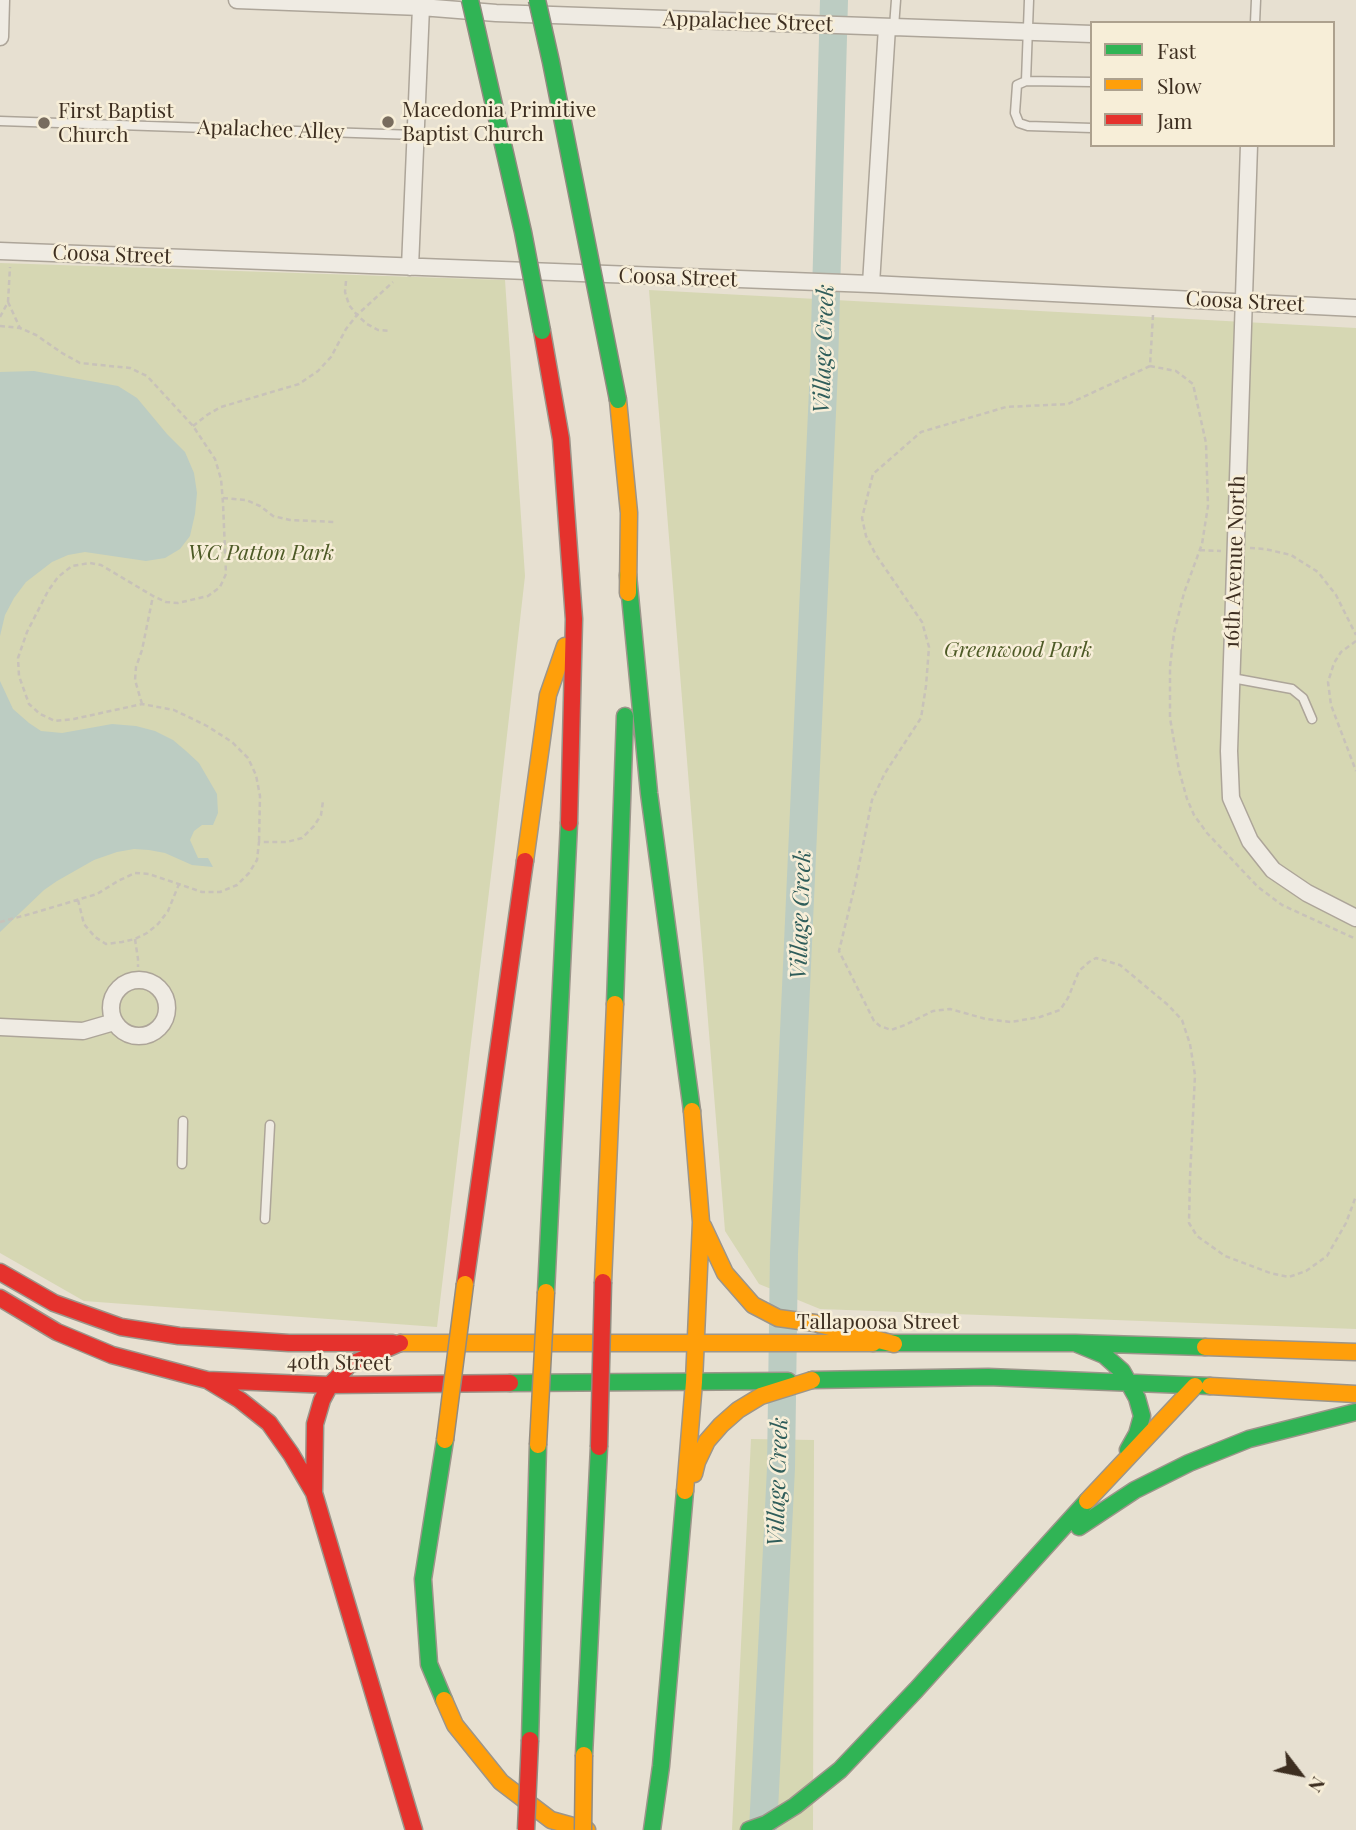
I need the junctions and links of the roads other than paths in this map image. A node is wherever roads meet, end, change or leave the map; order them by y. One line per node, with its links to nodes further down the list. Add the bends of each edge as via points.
1 (1, 0): 13 (street)
2 (237, 0): 8 (street, Appalachee Street)
3 (470, 0): 26 (main road, bridge, via 523,232 561,439)
4 (537, 0): 25 (main road, bridge, via 618,400 629,513)
5 (896, 0): 10 (lane)
6 (1029, 0): 11 (lane)
7 (1256, 0): 9 (lane)
8 (420, 4): 10 (street, Appalachee Street, via 496,13); 18 (street)
9 (1255, 21)
10 (885, 27): 11 (street, Appalachee Street); 22 (street)
11 (1028, 32): 12 (street, Appalachee Street); 14 (lane)
12 (1090, 34)
13 (0, 37)
14 (1026, 81): 15 (lane); 17 (lane, via 1017,85 1015,114 1019,123)
15 (1090, 82)
16 (0, 121): 18 (lane, Apalachee Alley)
17 (1090, 128)
18 (415, 135): 21 (street)
19 (1249, 147): 23 (street, 16th Avenue North)
20 (0, 251): 21 (street, Coosa Street)
21 (410, 267): 22 (street, Coosa Street)
22 (864, 285): 23 (street, Coosa Street)
23 (1244, 302): 24 (street, Coosa Street); 27 (street, 16th Avenue North)
24 (1356, 308)
25 (628, 575): 36 (main road, via 649,793 691,1097); 58 (main road, bridge, via 622,838 584,1755)
26 (574, 619): 57 (main road, bridge, via 569,837 538,1445); 58 (main road, bridge, via 548,695 423,1579 429,1664 455,1725 501,1782 551,1821)
27 (1231, 678): 28 (lane, via 1292,689 1303,698); 29 (street, 16th Avenue North, via 1231,798 1250,841 1273,870)
28 (1312, 719)
29 (1356, 917)
30 (114, 1022): 31 (street, via 83,1031)
31 (0, 1027)
32 (184, 1121): 34 (lane)
33 (270, 1125): 35 (lane)
34 (182, 1164)
35 (265, 1219)
36 (701, 1222): 39 (main road); 42 (main road, via 725,1273 753,1305 778,1318)
37 (0, 1272): 40 (main road, 40th Street, via 54,1303 121,1327 289,1343)
38 (0, 1298): 44 (main road, 40th Street, via 57,1332 112,1355)
39 (696, 1342): 40 (main road, Tallapoosa Street); 42 (main road, Tallapoosa Street); 45 (main road)
40 (400, 1343): 47 (main road, via 349,1365)
41 (1075, 1343): 42 (main road, Tallapoosa Street); 43 (main road, Tallapoosa Street); 46 (main road, via 1104,1355)
42 (894, 1344)
43 (1356, 1352)
44 (207, 1380): 47 (main road, 40th Street); 53 (main road, via 269,1423)
45 (694, 1382): 47 (main road, 40th Street); 49 (main road); 54 (main road)
46 (1128, 1383): 48 (main road); 49 (main road, via 988,1377 811,1380); 52 (main road, via 1142,1416)
47 (330, 1385): 53 (main road, via 315,1424)
48 (1195, 1386): 50 (main road); 52 (main road)
49 (760, 1389): 54 (main road, via 707,1441 697,1462)
50 (1356, 1394)
51 (1356, 1412): 55 (main road, via 1249,1439 1189,1463 1135,1490)
52 (1118, 1468): 55 (main road)
53 (314, 1493): 56 (main road)
54 (680, 1546): 59 (main road)
55 (1040, 1552): 60 (main road, via 840,1769 795,1806)
56 (414, 1830)
57 (526, 1830)
58 (585, 1830)
59 (652, 1830)
60 (749, 1830)

